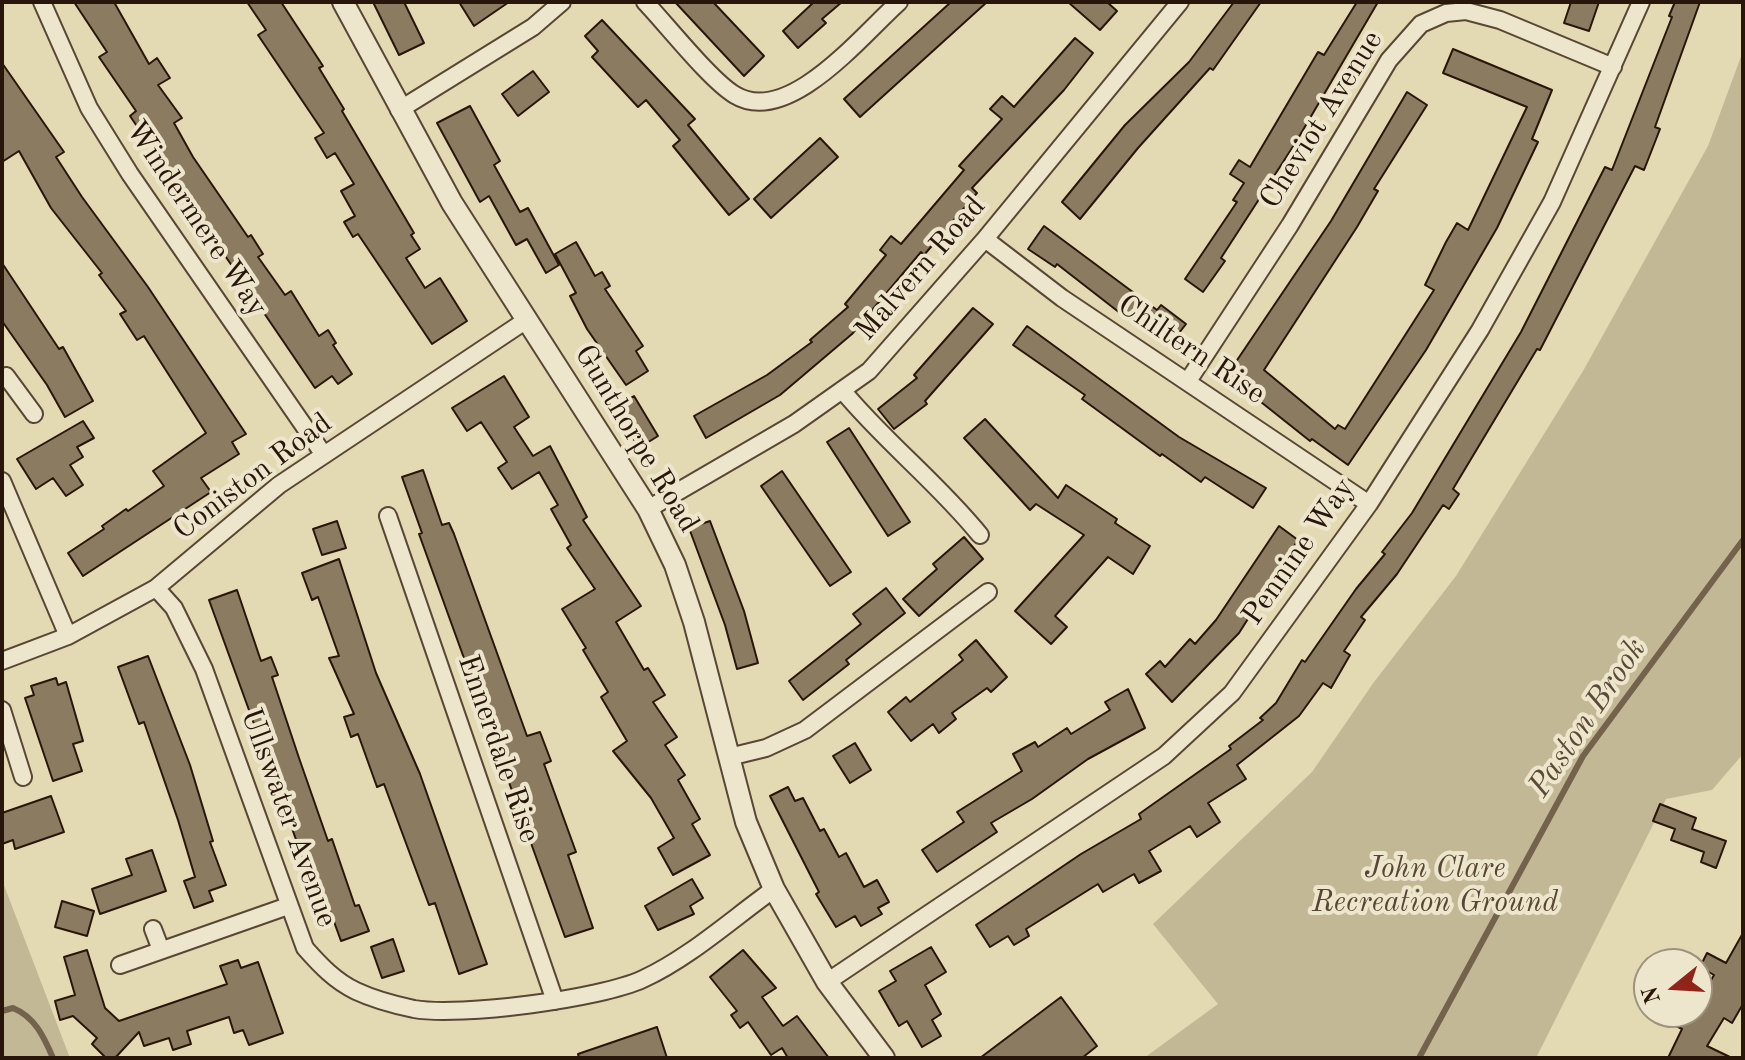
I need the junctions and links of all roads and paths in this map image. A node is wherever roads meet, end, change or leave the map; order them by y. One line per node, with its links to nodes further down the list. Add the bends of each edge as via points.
1 (42, 2): 18 (street, Windermere Way, via 89,108 113,148)
2 (343, 2): 9 (street, Gunthorpe Road)
3 (562, 2): 9 (street, via 533,27)
4 (645, 2): 5 (street, via 732,93 762,104 797,94)
5 (899, 2)
6 (1179, 2): 10 (street, Malvern Road)
7 (1641, 2): 8 (street, Pennine Way)
8 (1613, 67): 13 (street, Cheviot Avenue, via 1466,11 1421,24 1389,60); 20 (street, Pennine Way, via 1538,227 1480,330)
9 (399, 110): 11 (street, Gunthorpe Road)
10 (985, 239): 13 (street, Chiltern Rise, via 1062,298); 14 (street, Malvern Road, via 892,348)
11 (528, 319): 18 (street, Coniston Road); 21 (street, Gunthorpe Road)
12 (6, 376): 15 (street)
13 (1188, 381): 20 (street, Chiltern Rise)
14 (842, 390): 21 (street, Malvern Road); 23 (street)
15 (18, 393): 16 (street); 17 (street)
16 (2, 401)
17 (34, 414)
18 (324, 455): 24 (street, Coniston Road, via 245,512)
19 (2, 481): 26 (street)
20 (1369, 504): 37 (street, Pennine Way, via 1232,693 1164,756)
21 (648, 509): 30 (street, Gunthorpe Road, via 694,622)
22 (388, 516): 38 (street, Ennerdale Rise)
23 (980, 535)
24 (156, 588): 26 (street, Coniston Road); 33 (street, Ullswater Avenue, via 174,608 204,669)
25 (988, 592): 30 (street, via 805,730)
26 (68, 636): 27 (street, Coniston Road)
27 (2, 661)
28 (2, 710): 29 (street)
29 (8, 750): 31 (street)
30 (729, 757): 32 (street, Gunthorpe Road, via 746,822)
31 (23, 777)
32 (774, 889): 37 (street, Gunthorpe Road); 38 (street, Ullswater Avenue, via 642,980)
33 (288, 906): 35 (street); 38 (street, Ullswater Avenue, via 305,948 329,974 356,991 416,1009)
34 (153, 929): 35 (street)
35 (161, 950): 36 (street)
36 (120, 965)
37 (827, 982): 39 (street, Gunthorpe Road)
38 (555, 1001)
39 (884, 1058)

